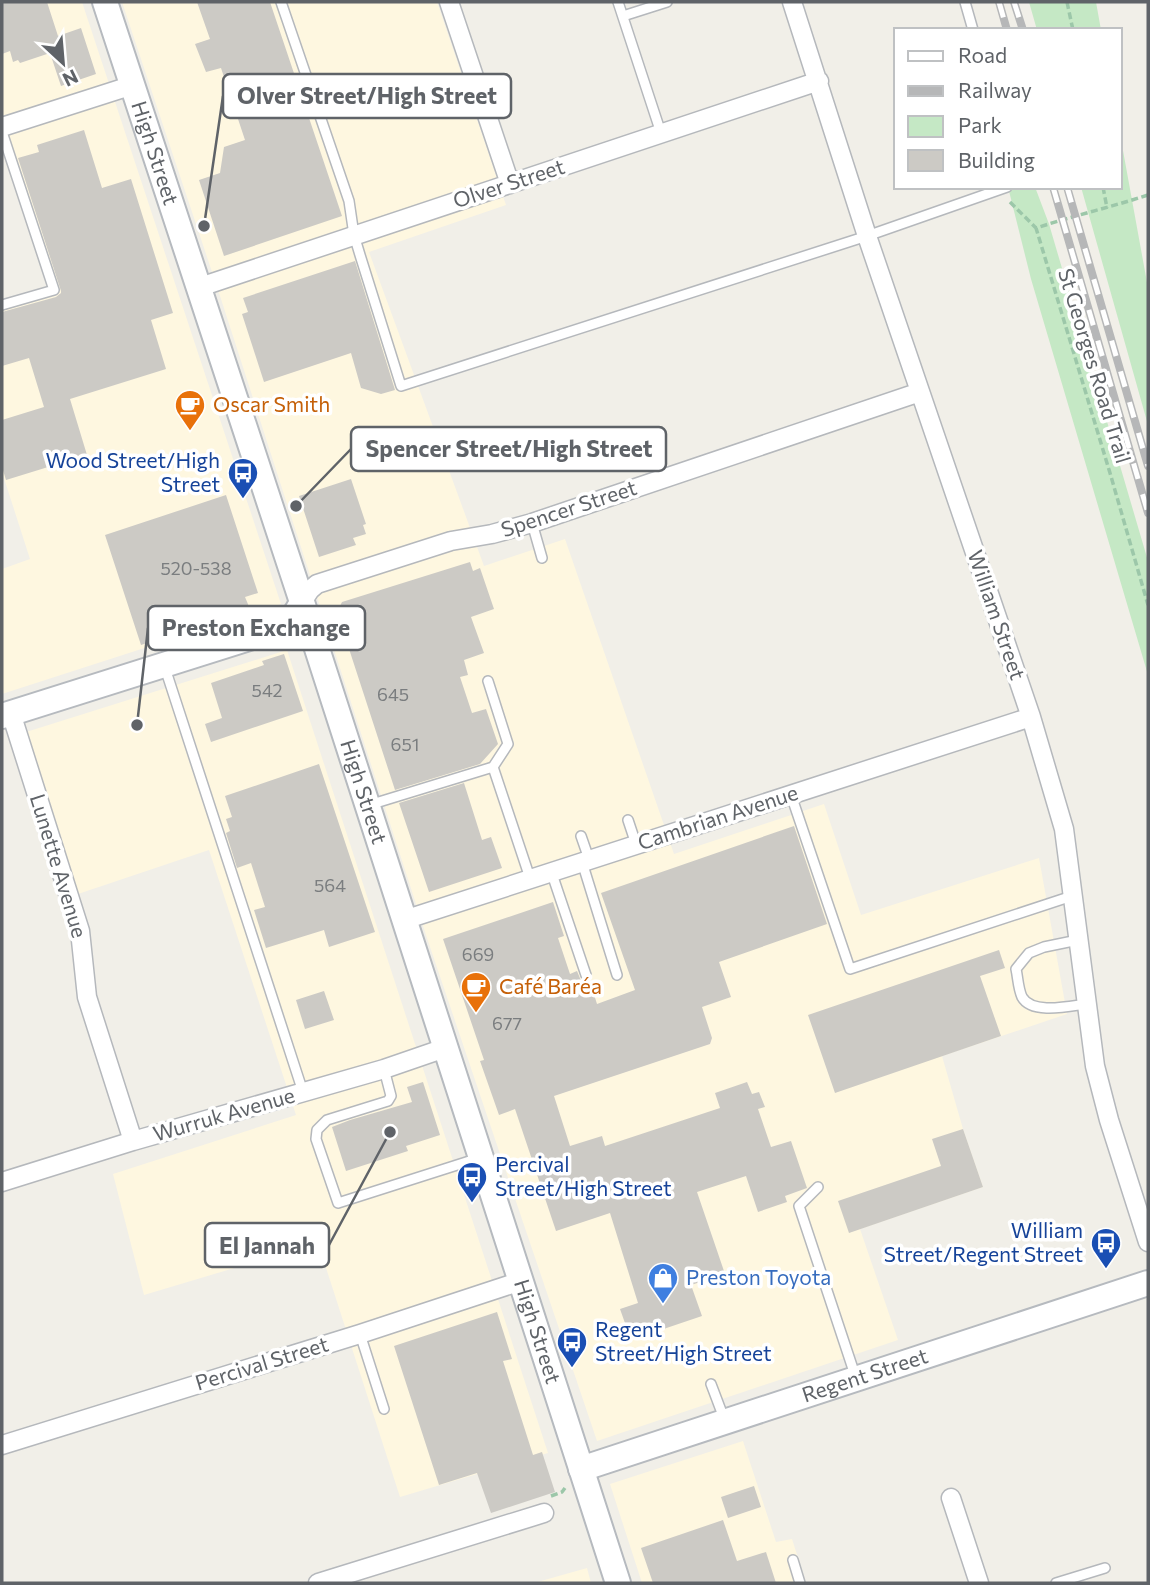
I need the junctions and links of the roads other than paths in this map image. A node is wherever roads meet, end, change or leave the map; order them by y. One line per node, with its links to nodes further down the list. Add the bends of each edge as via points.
1 (105, 2): 11 (main road, High Street)
2 (281, 2): 16 (lane, via 346,194)
3 (449, 2): 14 (street)
4 (618, 2): 8 (lane)
5 (667, 2): 8 (lane)
6 (792, 2): 10 (street, William Street)
7 (965, 2): 9 (lane)
8 (623, 16): 13 (lane)
9 (972, 28)
10 (819, 81): 13 (street, Olver Street); 17 (street, William Street)
11 (133, 85): 12 (street); 18 (main road, High Street)
12 (2, 126): 19 (lane, via 54,290)
13 (661, 133): 14 (street, Olver Street)
14 (510, 184): 16 (street, Olver Street)
15 (1003, 189): 17 (lane)
16 (354, 235): 17 (lane, via 401,386); 18 (street, Olver Street)
17 (867, 236): 20 (street, William Street)
18 (200, 287): 23 (main road, High Street)
19 (2, 305)
20 (920, 392): 21 (street, Spencer Street); 27 (street, William Street)
21 (532, 523): 22 (lane); 23 (street, Spencer Street, via 451,541 317,584)
22 (542, 558)
23 (302, 602): 24 (main road, via 278,629); 30 (main road, High Street)
24 (164, 665): 26 (main road); 45 (lane)
25 (488, 681): 28 (lane, via 508,744)
26 (6, 715): 46 (street, Lunette Avenue, via 80,931 87,997)
27 (1031, 717): 29 (street, Cambrian Avenue); 37 (street, William Street, via 1064,829)
28 (493, 767): 30 (lane); 36 (lane)
29 (791, 794): 33 (street, Cambrian Avenue); 37 (lane, via 850,969)
30 (368, 806): 38 (main road, High Street)
31 (628, 820): 33 (lane)
32 (581, 836): 34 (lane)
33 (636, 844): 34 (street, Cambrian Avenue)
34 (585, 860): 35 (street, Cambrian Avenue); 41 (lane)
35 (551, 871): 36 (street, Cambrian Avenue); 40 (lane)
36 (530, 878): 38 (street, Cambrian Avenue)
37 (1072, 896): 39 (street, William Street)
38 (404, 920): 43 (main road, High Street)
39 (1078, 940): 42 (street, William Street); 42 (lane, via 1029,953 1016,969 1023,999 1031,1006)
40 (586, 975)
41 (618, 975)
42 (1086, 1004): 50 (street, William Street, via 1106,1107)
43 (445, 1048): 44 (street, Wurruk Avenue); 47 (main road, High Street)
44 (384, 1069): 45 (street, Wurruk Avenue); 47 (lane, via 391,1096 388,1101 327,1120 317,1130 338,1203)
45 (303, 1092): 46 (street, Wurruk Avenue)
46 (133, 1141): 48 (street, Wurruk Avenue)
47 (481, 1158): 51 (main road, High Street)
48 (2, 1182)
49 (818, 1187): 54 (lane, via 799,1206)
50 (1148, 1242)
51 (521, 1281): 53 (street, Percival Street); 59 (main road, High Street)
52 (1148, 1283): 54 (main road, Regent Street)
53 (360, 1334): 56 (lane); 58 (street, Percival Street)
54 (856, 1380): 57 (main road, Regent Street)
55 (711, 1384): 57 (lane)
56 (384, 1409)
57 (725, 1422): 59 (main road, Regent Street)
58 (2, 1445)
59 (581, 1469): 65 (main road, High Street)
60 (951, 1498): 67 (street)
61 (540, 1514): 64 (street)
62 (793, 1560): 66 (lane)
63 (1105, 1568): 68 (lane)
64 (318, 1583)
65 (618, 1583)
66 (800, 1583)
67 (979, 1583)
68 (1056, 1583)

